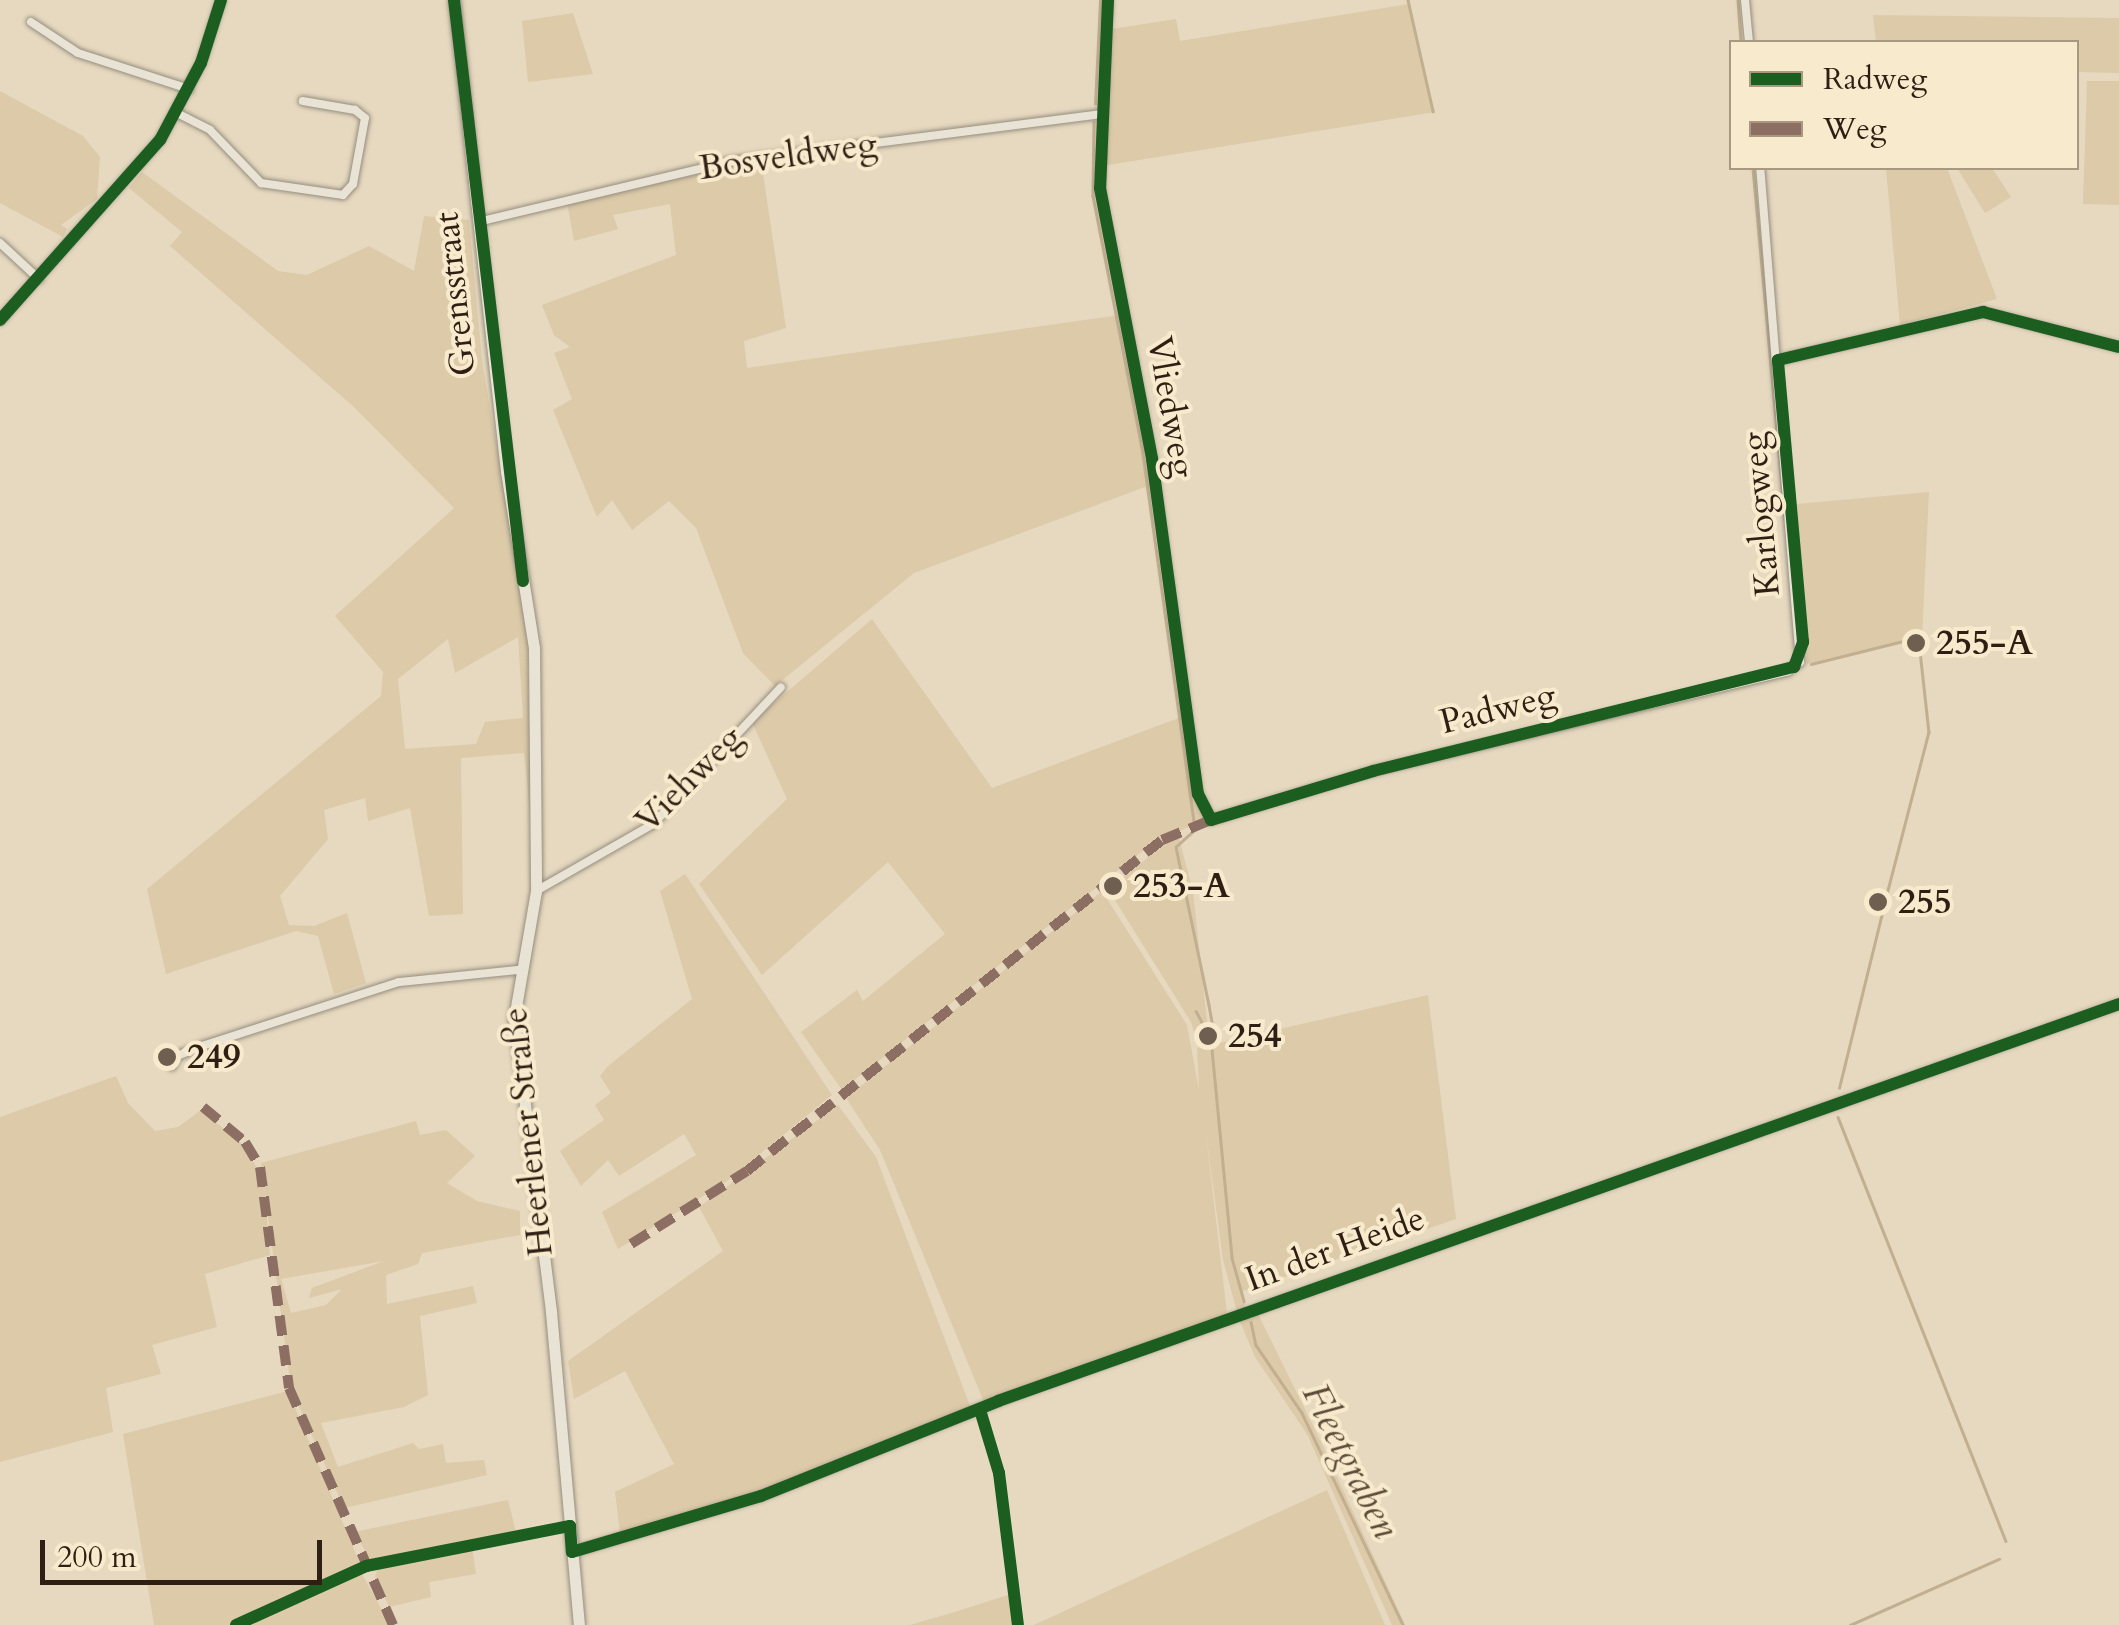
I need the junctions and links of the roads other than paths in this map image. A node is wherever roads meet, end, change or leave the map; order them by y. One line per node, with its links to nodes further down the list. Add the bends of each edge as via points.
1 (221, 0): 7 (street)
2 (454, 0): 12 (main road, Grensstraat)
3 (1108, 0): 10 (street, Vliedweg)
4 (1745, 0): 6 (street)
5 (31, 22): 7 (street, via 78,53)
6 (1749, 40)
7 (189, 89): 9 (street)
8 (303, 101): 9 (street, via 355,110 364,118 353,184 343,195 261,183 210,130)
9 (177, 112): 14 (street, via 134,174)
10 (1102, 114): 12 (street, Bosveldweg, via 727,162); 21 (street, Vliedweg, via 1102,205 1152,459 1198,794)
11 (1760, 170): 17 (street, Karlogweg)
12 (478, 222): 18 (main road, Grensstraat)
13 (0, 243): 14 (street)
14 (39, 278): 15 (street)
15 (0, 320)
16 (2119, 347): 17 (street, via 1984,312)
17 (1778, 360): 19 (street, Karlogweg)
18 (523, 580): 22 (main road, Heerlener Straße, via 537,701)
19 (1800, 662): 21 (street, Padweg, via 1788,671 1374,771)
20 (782, 687): 22 (street, Viehweg, via 653,824)
21 (1212, 820)
22 (536, 891): 23 (main road, Heerlener Straße)
23 (518, 970): 25 (street, via 397,982 202,1046 177,1056); 26 (main road, Heerlener Straße, via 516,1043 551,1312)
24 (2119, 1004): 26 (street, In der Heide, via 998,1401 761,1496)
25 (172, 1066)
26 (572, 1552): 27 (main road, Heerlener Straße)
27 (579, 1625)

